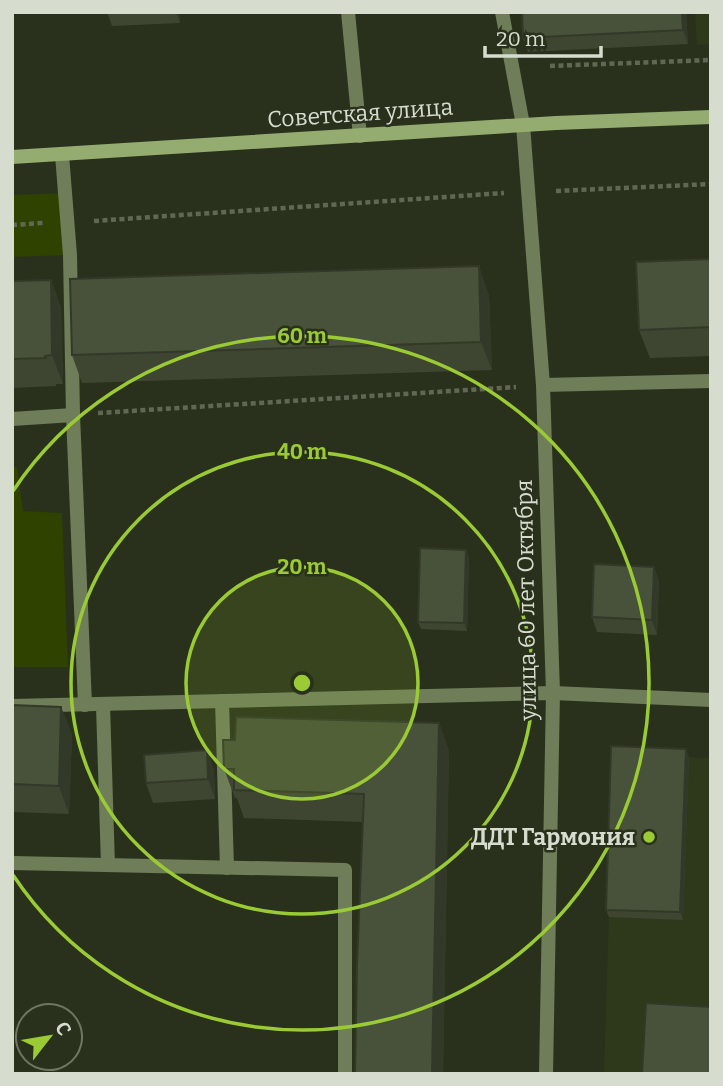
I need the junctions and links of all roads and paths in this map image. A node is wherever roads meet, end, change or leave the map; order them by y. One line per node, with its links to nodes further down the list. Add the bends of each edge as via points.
1 (348, 12): 7 (street)
2 (502, 12): 6 (street, улица 60 лет Октября)
3 (711, 60): 4 (path)
4 (550, 66)
5 (711, 117): 6 (main road, Советская улица)
6 (523, 125): 7 (main road, Советская улица); 11 (street, улица 60 лет Октября)
7 (360, 136): 8 (main road, Советская улица)
8 (62, 155): 9 (main road, Советская улица); 13 (street)
9 (12, 158)
10 (711, 184): 12 (path)
11 (528, 191): 13 (path); 16 (street, улица 60 лет Октября)
12 (556, 191)
13 (68, 222): 14 (path); 17 (street)
14 (12, 225)
15 (711, 381): 16 (street)
16 (543, 385): 17 (path); 19 (street, улица 60 лет Октября)
17 (73, 415): 18 (street); 22 (street)
18 (12, 419)
19 (553, 693): 20 (street); 21 (street); 29 (street, улица 60 лет Октября)
20 (711, 700)
21 (222, 701): 23 (street); 27 (street)
22 (85, 705): 23 (street); 24 (street)
23 (103, 705): 26 (street)
24 (12, 706)
25 (12, 863): 26 (street)
26 (108, 865): 27 (street)
27 (227, 868): 28 (street, via 345,870)
28 (345, 1074)
29 (546, 1074)

